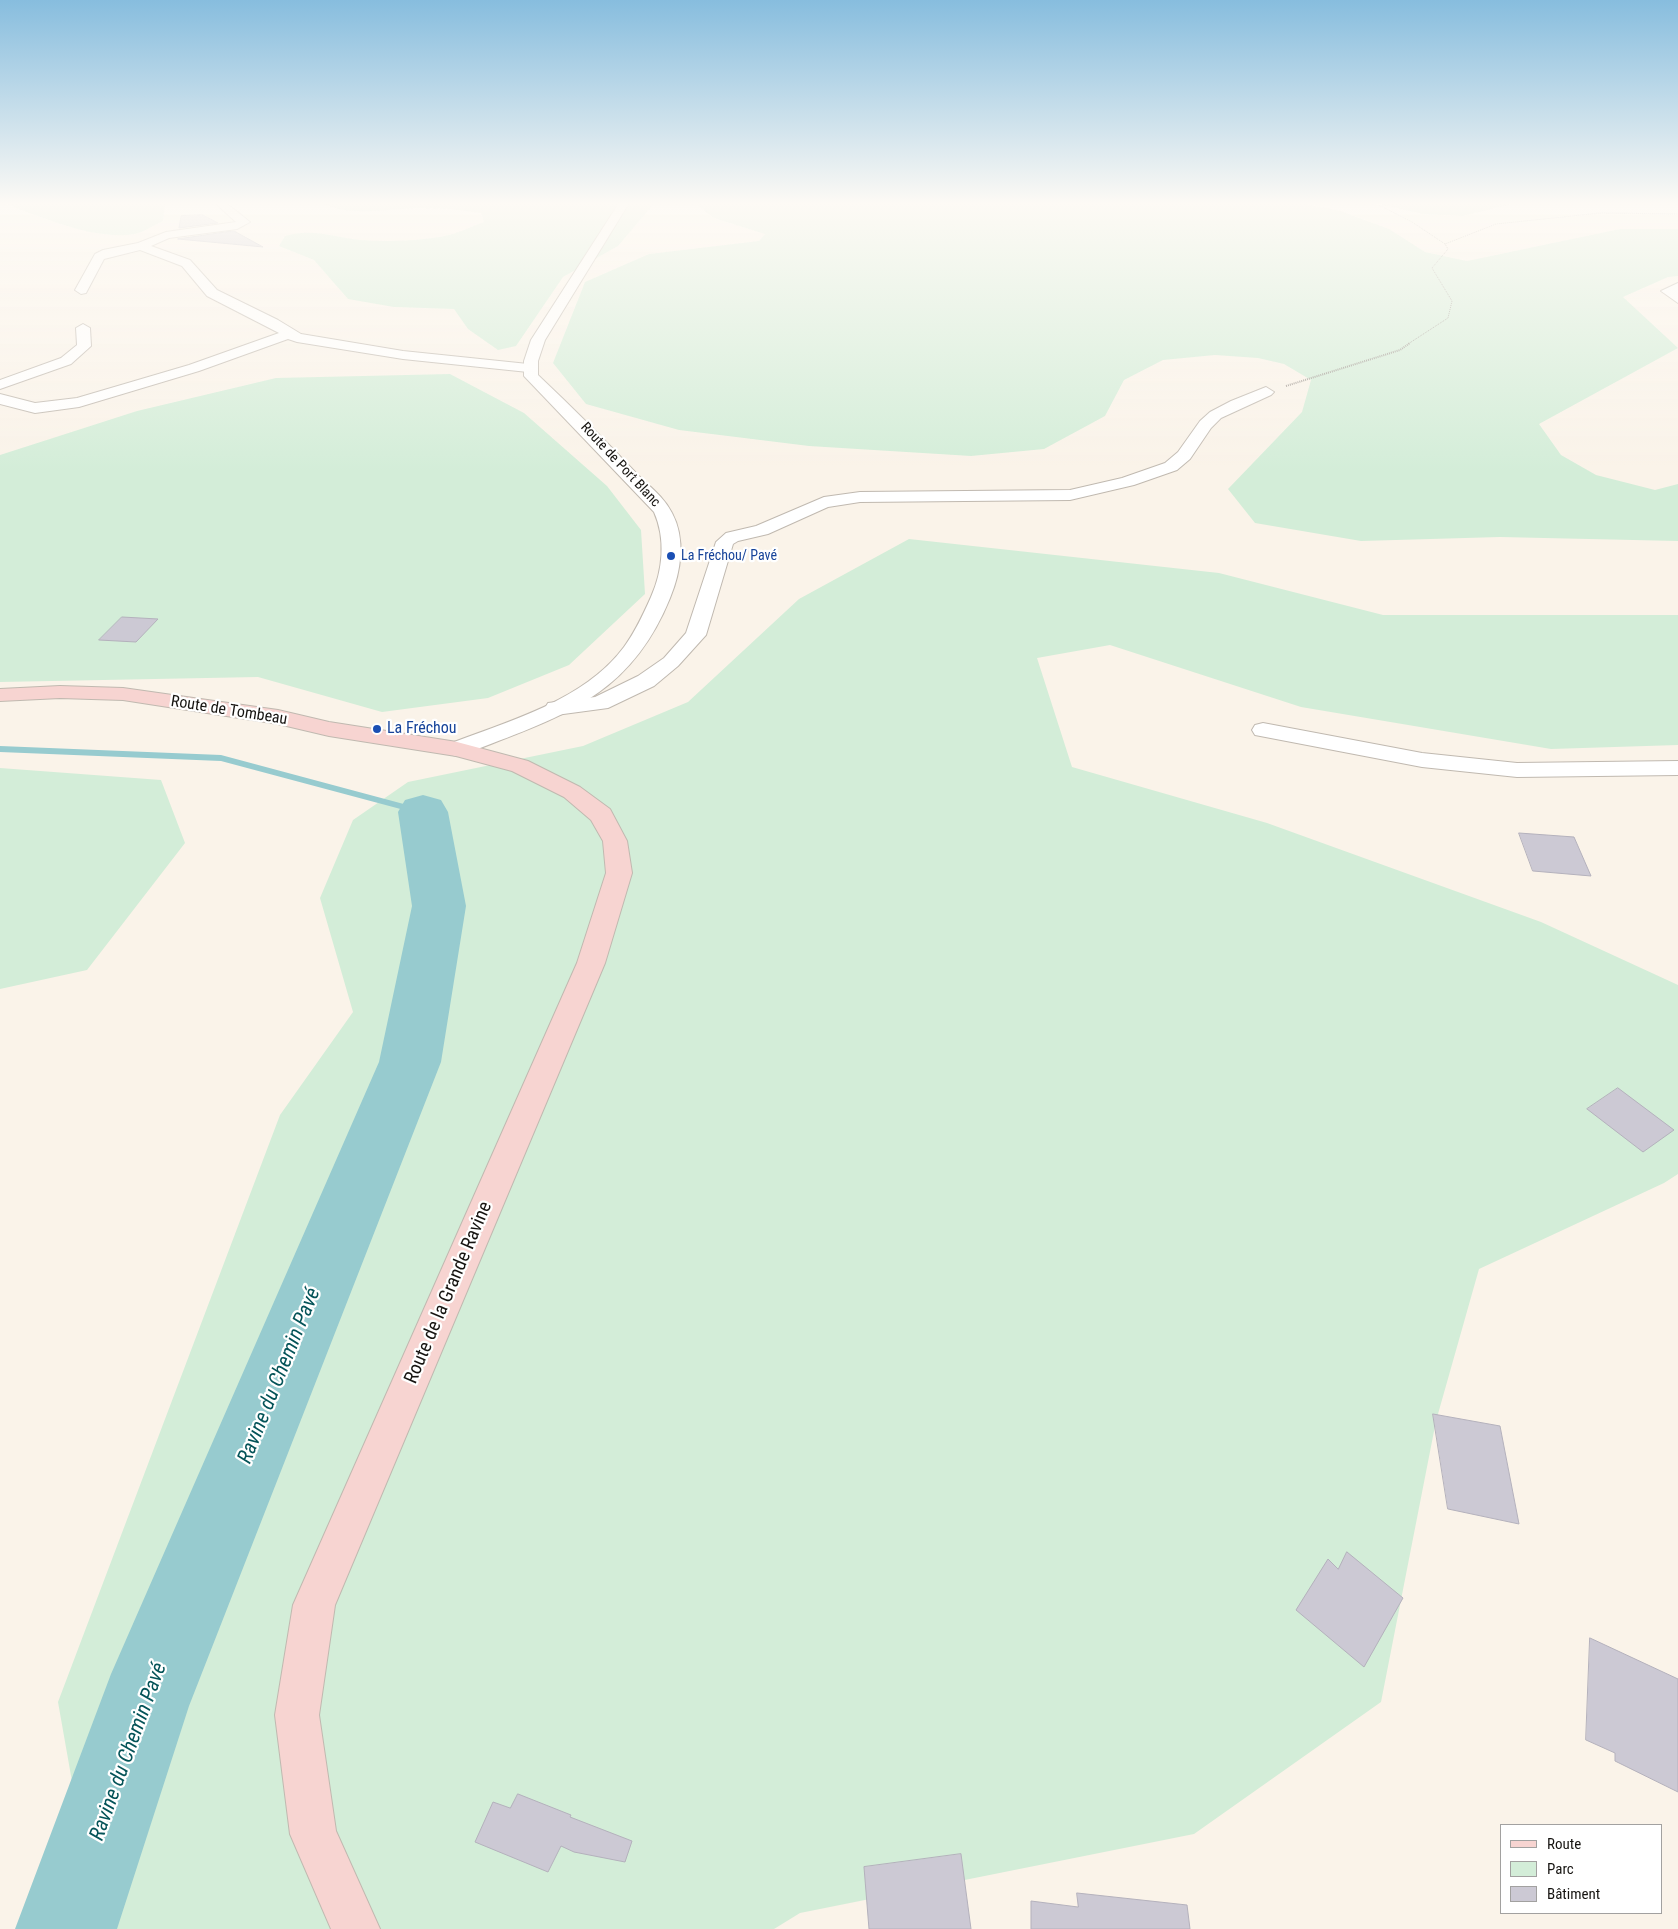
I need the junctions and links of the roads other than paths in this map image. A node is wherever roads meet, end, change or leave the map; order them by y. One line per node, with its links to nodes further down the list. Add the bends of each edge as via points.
1 (211, 293): 4 (street, via 273,322)
2 (566, 293): 5 (street, via 533,350)
3 (83, 328): 6 (street, via 84,346 74,356)
4 (290, 334): 5 (street, via 297,338 402,355); 8 (street, via 194,368 79,402 35,408)
5 (528, 368): 10 (street, Route de Port Blanc, via 531,376 588,429 663,512 671,538 670,569 657,610 641,641 616,671 584,695)
6 (0, 385)
7 (1266, 392): 10 (street, via 1234,405 1211,420 1180,460 1164,470 1092,490 1070,495 860,497 824,502 762,530 732,537 725,542 696,635 672,662 646,681 600,702)
8 (0, 399)
9 (0, 695): 12 (main road, Route de Tombeau, via 60,692 123,694)
10 (556, 708): 12 (street, Route de Port Blanc)
11 (1263, 730): 13 (street, via 1422,760 1517,770)
12 (457, 749): 14 (main road, Route de la Grande Ravine, via 520,766 572,792 601,815 615,841 619,873 591,962 314,1605 297,1714 313,1834)
13 (1678, 768)
14 (356, 1929)

